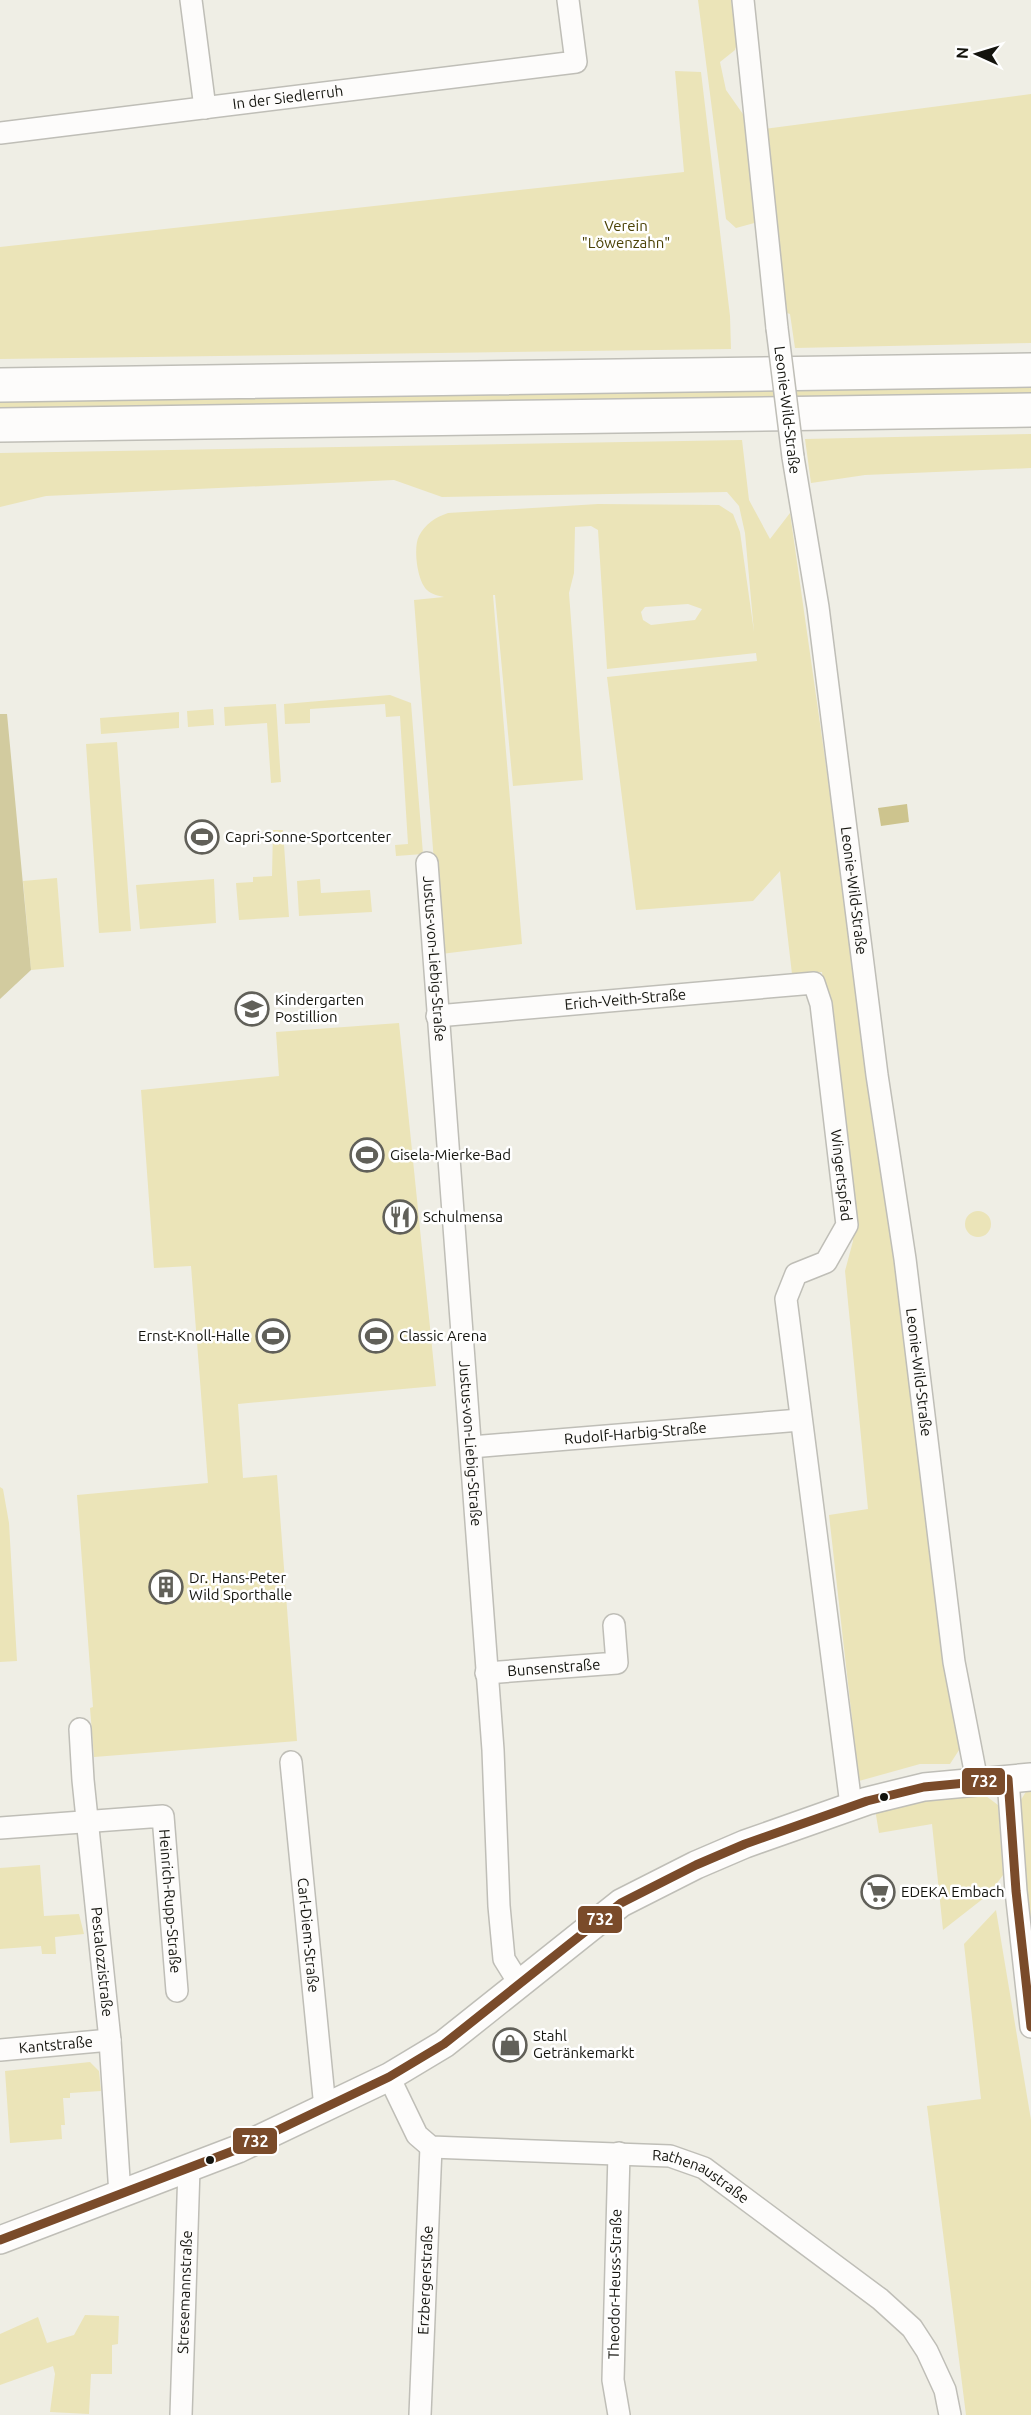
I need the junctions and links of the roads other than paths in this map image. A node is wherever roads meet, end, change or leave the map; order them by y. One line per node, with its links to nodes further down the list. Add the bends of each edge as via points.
1 (191, 0): 4 (street)
2 (568, 0): 4 (street, In der Siedlerruh, via 576,62)
3 (743, 0): 20 (street, Leonie-Wild-Straße, bridge, via 793,457 818,607 954,1662)
4 (205, 108): 5 (street, In der Siedlerruh)
5 (0, 133)
6 (1031, 370): 7 (highway)
7 (0, 386)
8 (1031, 410): 9 (highway)
9 (0, 425)
10 (427, 863): 12 (street, Justus-von-Liebig-Straße)
11 (814, 983): 12 (street, Erich-Veith-Straße); 13 (street, Wingertspfad, via 821,1004 847,1225 826,1262 796,1274 786,1299)
12 (436, 1016): 14 (street, Justus-von-Liebig-Straße)
13 (801, 1420): 14 (street, Rudolf-Harbig-Straße); 21 (street, Wingertspfad)
14 (471, 1447): 16 (street, Justus-von-Liebig-Straße)
15 (614, 1625): 16 (street, Bunsenstraße, via 617,1663)
16 (486, 1672): 24 (street, Justus-von-Liebig-Straße, via 504,1959)
17 (80, 1729): 22 (street, Pestalozzistraße)
18 (291, 1762): 30 (street, Carl-Diem-Straße)
19 (1019, 1778): 20 (street); 26 (street, via 1016,1891)
20 (977, 1781): 21 (street, via 924,1787)
21 (851, 1805): 24 (street, via 696,1865 621,1903)
22 (88, 1821): 23 (street); 25 (street, Heinrich-Rupp-Straße, via 163,1816); 27 (street, Pestalozzistraße)
23 (0, 1828)
24 (519, 1983): 29 (street, via 444,2044)
25 (177, 1991)
26 (1031, 2027)
27 (110, 2040): 28 (street, Kantstraße); 34 (street, Pestalozzistraße)
28 (0, 2050)
29 (389, 2077): 30 (street); 31 (street, via 417,2135)
30 (325, 2108): 33 (street)
31 (430, 2147): 32 (street, Rathenaustraße); 37 (street, Erzbergerstraße)
32 (619, 2153): 38 (street, Theodor-Heuss-Straße, via 613,2380); 39 (street, Rathenaustraße, via 670,2156 704,2168 880,2299 912,2328 927,2351 945,2391)
33 (189, 2168): 34 (street); 36 (street, Stresemannstraße)
34 (120, 2194): 35 (street)
35 (0, 2240)
36 (181, 2415)
37 (420, 2415)
38 (619, 2415)
39 (950, 2415)

